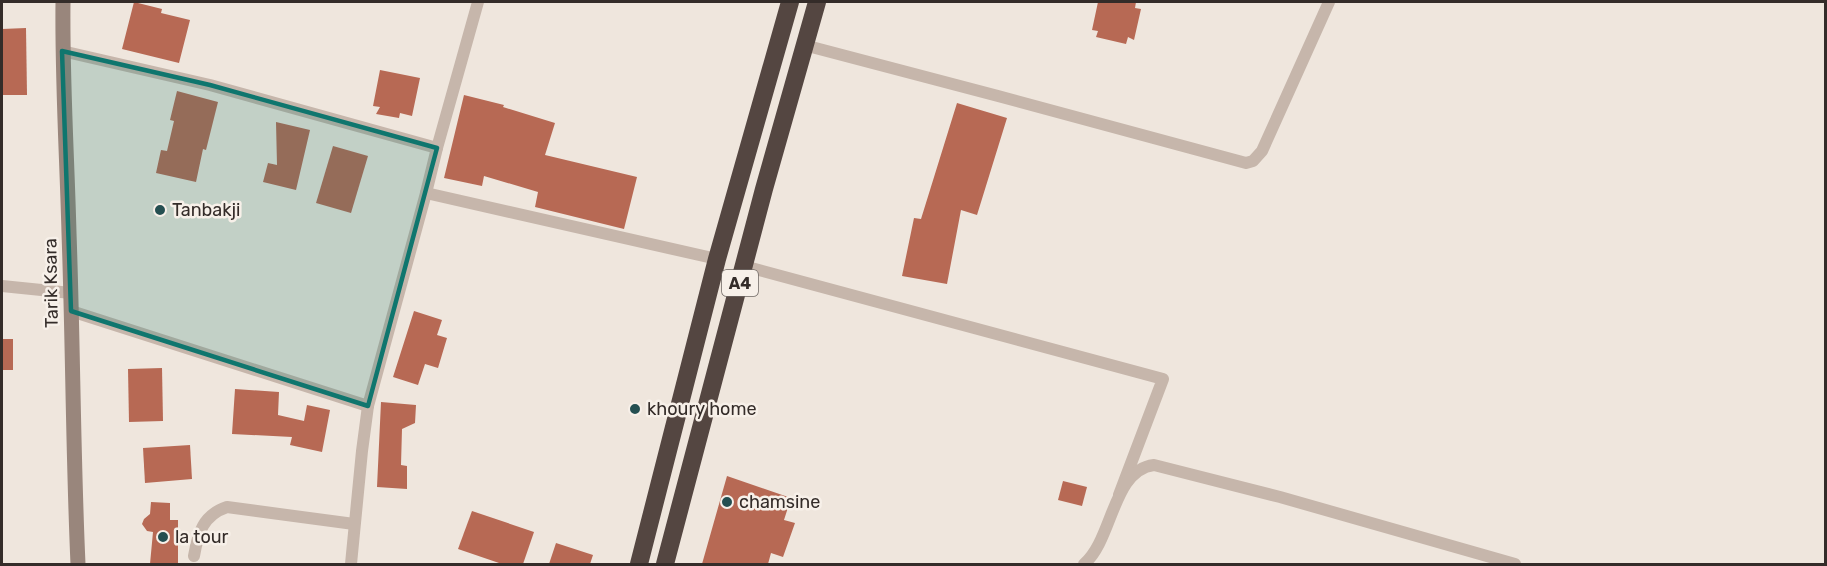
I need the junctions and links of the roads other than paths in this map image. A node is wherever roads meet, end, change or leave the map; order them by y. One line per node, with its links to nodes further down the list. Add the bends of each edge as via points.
1 (63, 2): 7 (main road, Tarik Ksara)
2 (478, 2): 8 (street)
3 (790, 2): 10 (highway, A4)
4 (817, 2): 6 (highway, A4)
5 (1329, 2): 6 (street, via 1262,151 1246,163)
6 (804, 45): 11 (highway, A4)
7 (62, 51): 8 (street, via 210,85); 13 (main road, Tarik Ksara)
8 (436, 148): 9 (street)
9 (426, 193): 10 (street); 15 (street)
10 (717, 260): 21 (highway, A4)
11 (744, 266): 16 (street, via 1163,379); 22 (highway, A4)
12 (2, 285): 13 (street)
13 (71, 293): 14 (main road, Tarik Ksara)
14 (71, 311): 15 (street); 19 (main road, Tarik Ksara)
15 (368, 406): 17 (street)
16 (1119, 495): 23 (street, via 1100,545); 24 (street, via 1146,466 1166,467)
17 (354, 524): 18 (street, via 227,507 203,524); 20 (street)
18 (194, 556)
19 (78, 564)
20 (351, 564)
21 (639, 564)
22 (665, 564)
23 (1084, 564)
24 (1515, 564)

